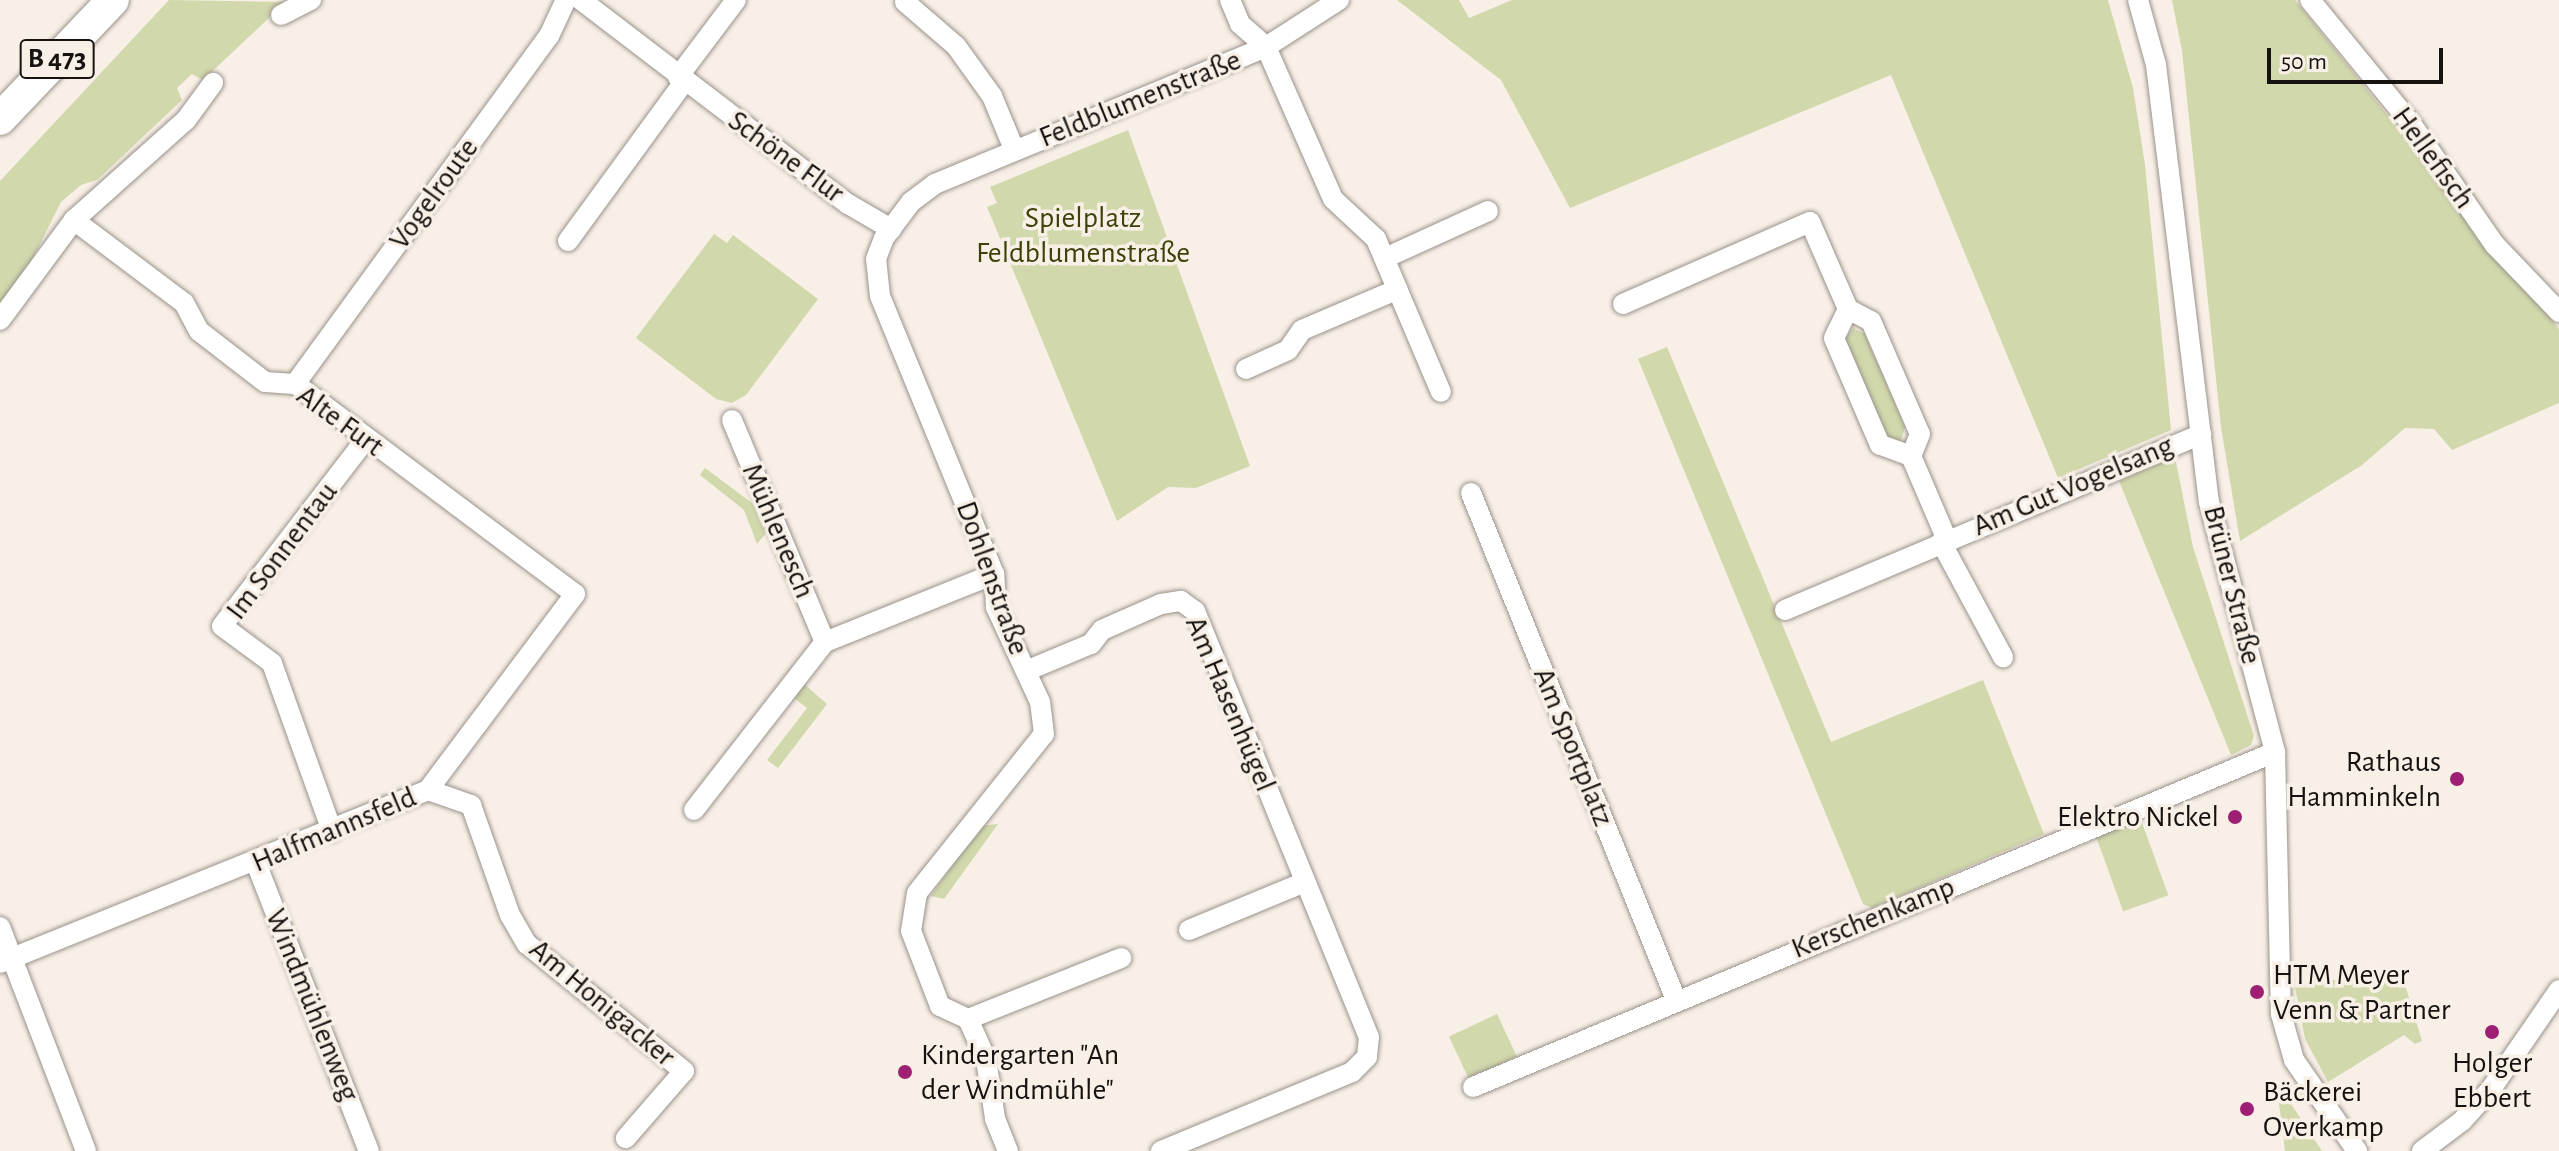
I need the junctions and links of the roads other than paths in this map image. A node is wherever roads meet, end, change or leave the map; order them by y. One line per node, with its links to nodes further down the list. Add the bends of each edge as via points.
1 (113, 0): 15 (main road, B 473)
2 (311, 0): 11 (street)
3 (566, 0): 28 (street, Vogelroute, via 549,36)
4 (581, 0): 13 (street, Schöne Flur)
5 (736, 0): 13 (street)
6 (1230, 0): 12 (street, via 1240,24)
7 (1339, 0): 12 (street, Feldblumenstraße)
8 (2138, 0): 31 (street, Brüner Straße, via 2156,65)
9 (2310, 0): 25 (street, Hellefisch, via 2410,122 2495,245)
10 (905, 2): 16 (street, Feldblumenstraße, via 956,46 992,96)
11 (281, 15)
12 (1266, 47): 16 (street, Feldblumenstraße); 21 (street, via 1333,199 1376,239)
13 (681, 80): 19 (street, Schöne Flur, via 848,204); 20 (street)
14 (213, 83): 18 (street, via 186,120)
15 (0, 119)
16 (1014, 149): 19 (street, Feldblumenstraße, via 935,184)
17 (1488, 211): 21 (street)
18 (74, 220): 26 (street); 28 (street, Alte Furt, via 184,303 199,331 265,382)
19 (891, 229): 36 (street, Dohlenstraße, via 874,272 880,296)
20 (568, 241)
21 (1385, 258): 22 (street)
22 (1398, 289): 27 (street, via 1302,330 1288,350); 29 (street)
23 (1623, 304): 24 (street, Am Gut Vogelsang, via 1810,222)
24 (1848, 309): 33 (street, Am Gut Vogelsang, via 1871,321 1920,434); 33 (street, via 1834,338 1880,445)
25 (2559, 312)
26 (0, 320)
27 (1246, 369)
28 (295, 384): 32 (street, Alte Furt)
29 (1441, 392)
30 (732, 420): 39 (street, Mühlenesch)
31 (2201, 434): 35 (street, Am Gut Vogelsang); 42 (street, Brüner Straße, via 2209,502)
32 (366, 439): 37 (street, Alte Furt); 45 (street, Im Sonnentau, via 222,626 272,663)
33 (1911, 456): 35 (street, Am Gut Vogelsang)
34 (1471, 493): 53 (street, Am Sportplatz)
35 (1944, 541): 38 (street, Am Gut Vogelsang); 40 (street, Am Gut Vogelsang)
36 (994, 574): 39 (street); 41 (street, Dohlenstraße, via 996,607)
37 (575, 594): 43 (street, Halfmannsfeld)
38 (1785, 610)
39 (825, 642): 44 (street)
40 (2003, 657)
41 (1026, 671): 47 (street, Am Hasenhügel, via 1091,644 1102,630 1161,604 1181,601 1195,611); 54 (street, Dohlenstraße, via 1040,702 1044,734 917,893 911,931 921,961 940,1006)
42 (2275, 752): 53 (street, Kerschenkamp); 61 (street, Brüner Straße, via 2281,1014 2294,1060)
43 (428, 790): 45 (street, Halfmannsfeld); 56 (street, Am Honigacker, via 471,805 510,915 527,944 684,1071)
44 (694, 810)
45 (332, 831): 46 (street, Halfmannsfeld)
46 (256, 863): 51 (street, Halfmannsfeld); 57 (street, Windmühlenweg)
47 (1305, 882): 49 (street); 60 (street, Am Hasenhügel, via 1369,1037 1367,1057 1352,1072)
48 (0, 927): 51 (street)
49 (1189, 930)
50 (1121, 958): 54 (street)
51 (6, 961): 58 (street)
52 (2559, 990): 62 (street, via 2491,1089 2462,1121)
53 (1676, 1000): 55 (street, Kerschenkamp)
54 (968, 1019): 59 (street, via 986,1059 995,1118)
55 (1473, 1087)
56 (626, 1138)
57 (364, 1149)
58 (86, 1151)
59 (1008, 1151)
60 (1161, 1151)
61 (2357, 1151)
62 (2422, 1151)

